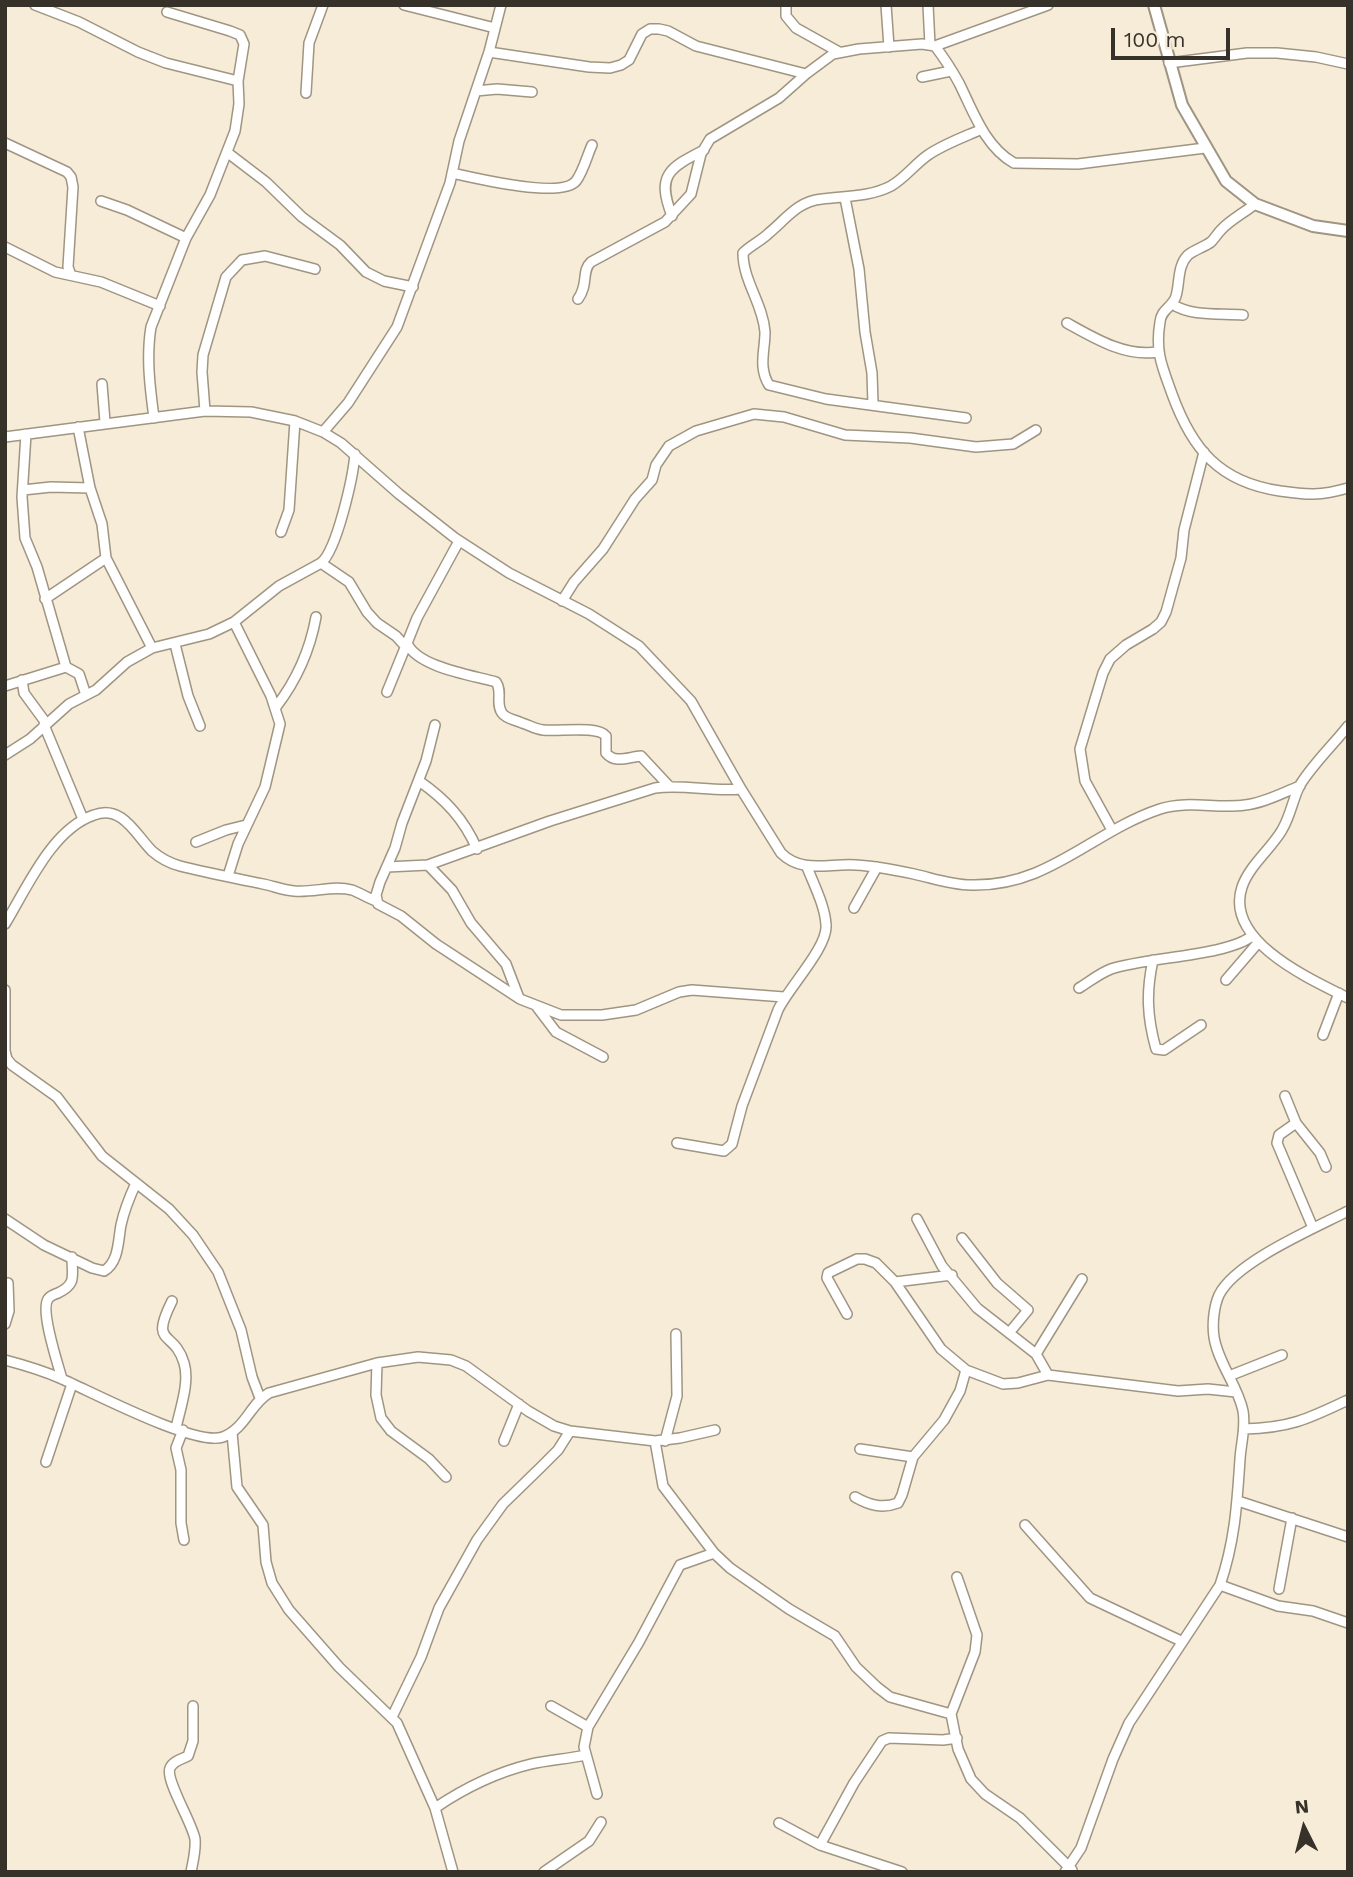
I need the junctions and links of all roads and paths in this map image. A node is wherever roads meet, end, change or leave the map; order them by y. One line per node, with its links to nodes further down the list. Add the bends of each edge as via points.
1 (35, 5): 21 (street, via 138,52)
2 (323, 5): 24 (street, via 309,43)
3 (404, 5): 11 (street)
4 (501, 5): 11 (street)
5 (786, 5): 15 (street, via 786,16 796,28)
6 (886, 5): 13 (street)
7 (928, 5): 12 (street)
8 (1048, 5): 12 (street)
9 (1154, 5): 16 (street)
10 (167, 12): 21 (street, via 240,35 244,44)
11 (495, 28): 14 (street)
12 (933, 45): 13 (street); 18 (street)
13 (889, 47): 15 (street)
14 (489, 52): 19 (street, via 610,68 629,60 642,34 659,29 696,46); 22 (street)
15 (839, 52): 19 (street)
16 (1169, 63): 17 (street, via 1278,53); 28 (street, via 1182,105)
17 (1348, 64)
18 (951, 71): 20 (street); 25 (street)
19 (806, 74): 29 (street, via 779,98 719,132)
20 (922, 77)
21 (237, 80): 30 (street, via 239,104)
22 (476, 91): 23 (street); 31 (street)
23 (533, 92)
24 (306, 93)
25 (982, 129): 28 (street, via 1005,158 1030,165 1103,162); 32 (street, via 930,154 891,186)
26 (5, 143): 40 (street, via 71,177)
27 (592, 145): 31 (street, via 569,187 508,184)
28 (1205, 148): 34 (street, via 1226,181)
29 (704, 150): 35 (street, via 691,194); 35 (street, via 677,163 670,173 664,192)
30 (228, 153): 37 (street); 41 (street, via 366,272)
31 (452, 173): 41 (street)
32 (845, 198): 49 (street, via 859,269); 49 (street, via 821,199 793,211 743,253 743,262 765,333 763,372 769,385 826,399)
33 (101, 201): 37 (street)
34 (1255, 204): 36 (street, via 1313,226); 43 (street, via 1221,229 1214,240 1188,255)
35 (671, 216): 42 (street, via 591,261)
36 (1348, 230)
37 (186, 238): 44 (street)
38 (5, 247): 40 (street)
39 (316, 269): 50 (street, via 258,257 243,260 226,276 203,355)
40 (71, 275): 44 (street)
41 (413, 287): 57 (street, via 397,327 374,365)
42 (578, 299)
43 (1172, 304): 45 (street, via 1200,313); 47 (street, via 1160,318)
44 (160, 306): 51 (street, via 149,342)
45 (1243, 315)
46 (1067, 323): 47 (street, via 1102,342 1146,354)
47 (1157, 352): 60 (street, via 1186,428)
48 (102, 384): 54 (street)
49 (873, 404): 52 (street)
50 (205, 411): 51 (street); 53 (street, via 251,412)
51 (154, 418): 54 (street)
52 (966, 418)
53 (295, 421): 57 (street); 65 (street, via 289,510)
54 (105, 422): 55 (street)
55 (78, 427): 58 (street); 62 (street)
56 (1036, 430): 70 (street, via 1013,444 976,447 845,435 784,417 754,414 696,431 669,446 652,480)
57 (323, 432): 61 (street)
58 (26, 434): 59 (street); 64 (street)
59 (5, 437)
60 (1204, 452): 63 (street, via 1236,480 1266,489 1324,495); 93 (street, via 1166,612 1153,629 1110,659 1080,749 1085,781)
61 (355, 454): 66 (street); 68 (street, via 351,485 327,558)
62 (90, 488): 64 (street); 67 (street, via 102,524)
63 (1348, 488)
64 (23, 490): 69 (street, via 25,538)
65 (281, 533)
66 (459, 541): 70 (street); 74 (street)
67 (106, 558): 69 (street); 75 (street)
68 (321, 563): 72 (street, via 279,586); 74 (street, via 349,582 366,612)
69 (44, 599): 76 (street)
70 (562, 601): 90 (street, via 620,632 675,683 691,701)
71 (316, 617): 81 (street, via 293,685)
72 (234, 622): 73 (street); 81 (street)
73 (175, 643): 75 (street); 84 (street)
74 (406, 645): 79 (street); 88 (street, via 423,661 496,682 500,709 509,718 539,730 603,732 610,758 641,756)
75 (152, 648): 80 (street)
76 (66, 667): 77 (street); 80 (street, via 79,674)
77 (22, 680): 78 (street); 82 (street, via 24,693)
78 (5, 686)
79 (387, 692)
80 (86, 695): 82 (street)
81 (276, 707): 92 (street, via 279,724 273,756)
82 (45, 724): 86 (street); 91 (street)
83 (435, 725): 87 (street)
84 (200, 726)
85 (1348, 726): 89 (street)
86 (5, 755)
87 (419, 781): 95 (street, via 456,812); 97 (street)
88 (669, 786): 90 (street); 95 (street, via 632,794)
89 (1300, 786): 93 (street, via 1243,806 1161,809); 104 (street, via 1283,828 1242,885 1243,919)
90 (741, 789): 98 (street, via 780,853)
91 (83, 820): 100 (street, via 108,813 124,820 163,859); 103 (street, via 56,843)
92 (246, 825): 94 (street); 100 (street)
93 (1112, 831): 99 (street, via 1042,872 1008,883 971,886)
94 (196, 842)
95 (477, 849): 96 (street)
96 (428, 865): 97 (street); 111 (street, via 506,964)
97 (387, 867): 101 (street)
98 (807, 867): 99 (street); 110 (street, via 826,919 825,939)
99 (877, 867): 102 (street)
100 (228, 876): 101 (street, via 295,891 352,890)
101 (376, 901): 111 (street)
102 (854, 908)
103 (5, 924)
104 (1255, 940): 105 (street); 106 (street); 109 (street)
105 (1153, 960): 107 (street, via 1109,970); 113 (street, via 1147,1000 1156,1049 1164,1050)
106 (1226, 980)
107 (1079, 988)
108 (5, 990): 115 (street)
109 (1343, 995): 114 (street)
110 (784, 997): 112 (street, via 692,990 636,1010 568,1016); 119 (street, via 742,1106 733,1144 724,1151)
111 (520, 999): 112 (street)
112 (536, 1006): 116 (street, via 556,1032)
113 (1202, 1025)
114 (1322, 1035)
115 (5, 1051): 121 (street, via 12,1065 57,1097 102,1156)
116 (603, 1057)
117 (1285, 1096): 118 (street)
118 (1296, 1123): 120 (street); 125 (street, via 1279,1135 1277,1143)
119 (677, 1143)
120 (1326, 1167)
121 (136, 1183): 127 (street, via 110,1268 99,1271); 147 (street, via 169,1209 218,1272 241,1329)
122 (1348, 1211): 125 (street)
123 (5, 1219): 127 (street)
124 (917, 1219): 128 (street, via 942,1266)
125 (1314, 1228): 143 (street, via 1250,1264 1219,1294 1214,1339)
126 (962, 1238): 135 (street, via 997,1283 1028,1310)
127 (72, 1257): 144 (street, via 70,1286 47,1303 51,1342)
128 (952, 1275): 130 (street); 135 (street, via 977,1308)
129 (1082, 1279): 137 (street)
130 (895, 1282): 133 (street, via 876,1263 865,1259 828,1273); 141 (street, via 941,1349)
131 (8, 1283): 134 (street)
132 (172, 1301): 150 (street, via 161,1330 185,1364)
133 (847, 1314)
134 (5, 1324)
135 (1009, 1333): 137 (street)
136 (676, 1334): 156 (street, via 677,1396)
137 (1036, 1354): 142 (street)
138 (1282, 1355): 143 (street)
139 (6, 1359): 144 (street)
140 (377, 1363): 147 (street, via 284,1387); 149 (street, via 418,1357 451,1360 475,1371); 160 (street, via 381,1418)
141 (966, 1370): 142 (street, via 1003,1384); 158 (street, via 944,1420)
142 (1048, 1375): 146 (street, via 1178,1391)
143 (1229, 1376): 146 (street)
144 (62, 1379): 145 (street)
145 (72, 1384): 150 (street); 159 (street)
146 (1236, 1392): 151 (street)
147 (260, 1398): 154 (street)
148 (1348, 1400): 151 (street, via 1304,1421)
149 (519, 1404): 152 (street, via 554,1426); 155 (street)
150 (179, 1429): 154 (street, via 213,1439); 166 (street, via 176,1448)
151 (1244, 1429): 162 (street)
152 (570, 1430): 156 (street); 176 (street, via 558,1450 503,1504 477,1540 439,1608)
153 (716, 1430): 156 (street)
154 (232, 1433): 176 (street, via 237,1487 263,1525 266,1562 281,1599 357,1687)
155 (504, 1441)
156 (660, 1441): 167 (street, via 663,1486)
157 (860, 1449): 158 (street)
158 (913, 1457): 161 (street, via 898,1503 869,1505)
159 (46, 1462)
160 (446, 1476)
161 (855, 1497)
162 (1238, 1502): 163 (street); 169 (street, via 1233,1544)
163 (1292, 1518): 165 (street); 170 (street)
164 (1025, 1525): 172 (street, via 1090,1598)
165 (1348, 1537)
166 (184, 1540)
167 (714, 1553): 175 (street, via 789,1609 835,1636 856,1667 890,1697); 177 (street, via 680,1565)
168 (957, 1577): 175 (street, via 977,1635)
169 (1220, 1585): 171 (street, via 1278,1606); 172 (street)
170 (1279, 1589)
171 (1348, 1623)
172 (1181, 1641): 185 (street, via 1129,1723)
173 (193, 1706): 186 (street, via 188,1756 169,1770 195,1839)
174 (551, 1706): 177 (street)
175 (951, 1714): 178 (street)
176 (392, 1717): 181 (street)
177 (588, 1727): 179 (street)
178 (957, 1738): 184 (street, via 882,1741); 185 (street, via 971,1780 1020,1818)
179 (586, 1755): 180 (street); 181 (street, via 514,1770)
180 (597, 1794)
181 (435, 1808): 187 (street)
182 (601, 1822): 188 (street, via 589,1842)
183 (779, 1823): 184 (street)
184 (820, 1845): 189 (street)
185 (1069, 1871)
186 (191, 1872)
187 (453, 1872)
188 (544, 1872)
189 (902, 1872)

